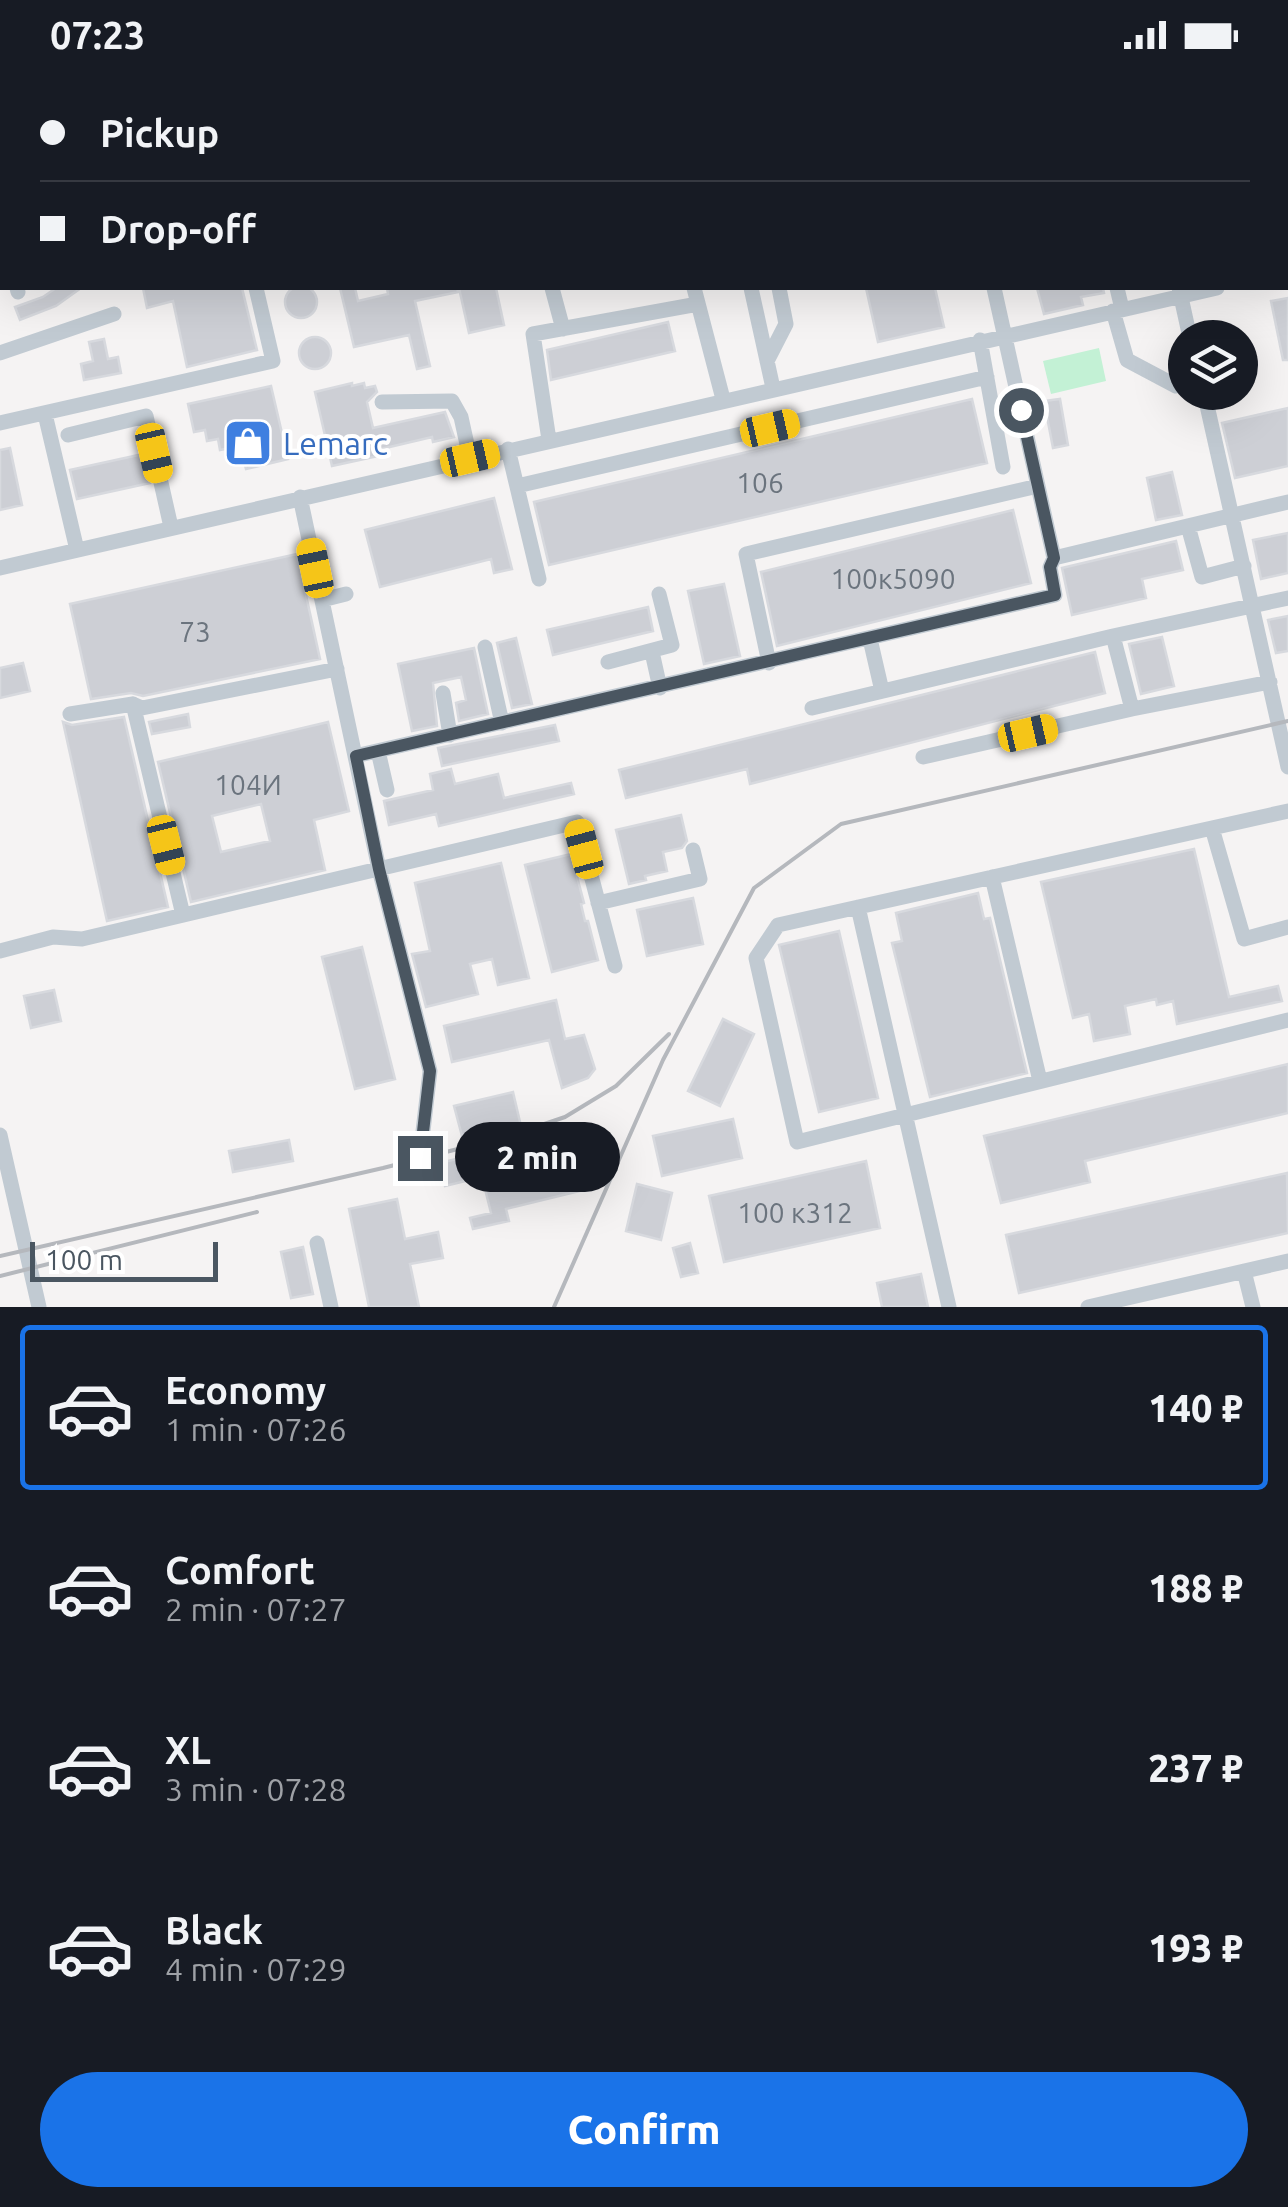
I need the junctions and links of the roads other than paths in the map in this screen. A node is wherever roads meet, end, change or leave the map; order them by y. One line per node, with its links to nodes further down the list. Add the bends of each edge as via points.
1 (0, 179): 2 (street)
2 (0, 192)
3 (256, 290): 25 (street, via 273,360)
4 (553, 290): 14 (street)
5 (752, 290): 18 (street)
6 (779, 290): 18 (street, via 786,324)
7 (994, 290): 15 (street)
8 (1117, 290): 11 (street)
9 (1180, 292): 11 (street); 13 (street)
10 (696, 296): 14 (street); 22 (street)
11 (1117, 310): 15 (street); 20 (street, via 1128,360)
12 (114, 314): 17 (street)
13 (1186, 320)
14 (563, 329): 28 (street, via 533,334)
15 (1004, 335): 16 (street); 33 (street)
16 (980, 340): 19 (street); 21 (street)
17 (0, 353)
18 (767, 361): 21 (street)
19 (987, 377): 31 (street); 32 (street)
20 (1168, 382)
21 (773, 388): 22 (street)
22 (724, 399): 28 (street)
23 (382, 402): 30 (street, via 452,401)
24 (1208, 410): 36 (street)
25 (44, 414): 26 (street); 39 (street)
26 (0, 423)
27 (68, 435): 38 (street, via 146,416)
28 (549, 440): 29 (street)
29 (508, 449): 30 (street); 32 (street)
30 (470, 458): 34 (street)
31 (1004, 467)
32 (517, 486): 43 (street)
33 (1038, 486): 40 (street); 54 (street, via 746,554)
34 (300, 497): 38 (street); 47 (street)
35 (1288, 502): 36 (street)
36 (1233, 515): 37 (street); 41 (street)
37 (1188, 526): 40 (street); 41 (street, via 1202,578)
38 (171, 527): 39 (street)
39 (77, 550): 42 (street)
40 (1054, 558): 50 (street, via 1055,595)
41 (1244, 566): 48 (street)
42 (0, 568)
43 (539, 579)
44 (346, 594): 47 (street)
45 (659, 594): 52 (street, via 672,645)
46 (1288, 598): 48 (street)
47 (322, 600): 55 (street)
48 (1252, 606): 49 (street); 56 (street)
49 (1113, 636): 58 (street); 62 (street)
50 (870, 639): 54 (street); 58 (street)
51 (485, 647): 64 (street)
52 (652, 652): 53 (street); 57 (street)
53 (608, 662)
54 (769, 662): 57 (street)
55 (337, 669): 60 (street, via 142,708); 67 (street)
56 (1270, 682): 62 (street); 69 (street)
57 (660, 688): 64 (street)
58 (882, 691): 61 (street)
59 (443, 693): 65 (street)
60 (132, 704): 63 (street); 78 (street)
61 (812, 708)
62 (1132, 709): 68 (street)
63 (70, 714)
64 (502, 724): 65 (street)
65 (450, 735): 66 (street)
66 (378, 751): 67 (street); 70 (street)
67 (356, 756): 74 (street)
68 (923, 757)
69 (1288, 767)
70 (387, 790)
71 (1288, 811): 72 (street)
72 (1212, 828): 75 (street); 79 (street, via 1244,939)
73 (693, 850): 76 (street, via 700,879)
74 (379, 869): 76 (street, via 576,822); 78 (street); 86 (street, via 430,1071)
75 (992, 877): 77 (street); 83 (street)
76 (598, 903): 81 (street)
77 (858, 907): 84 (street); 84 (street, via 778,924 756,958 796,1142)
78 (183, 915): 80 (street)
79 (1288, 927)
80 (0, 951)
81 (616, 966)
82 (1288, 1020): 83 (street)
83 (1040, 1081): 84 (street)
84 (907, 1114): 92 (street)
85 (0, 1134): 90 (street)
86 (418, 1174)
87 (316, 1242): 91 (street)
88 (1288, 1260): 89 (street)
89 (1244, 1271): 93 (street); 94 (street)
90 (39, 1307)
91 (331, 1307)
92 (948, 1307)
93 (1088, 1307)
94 (1254, 1307)

